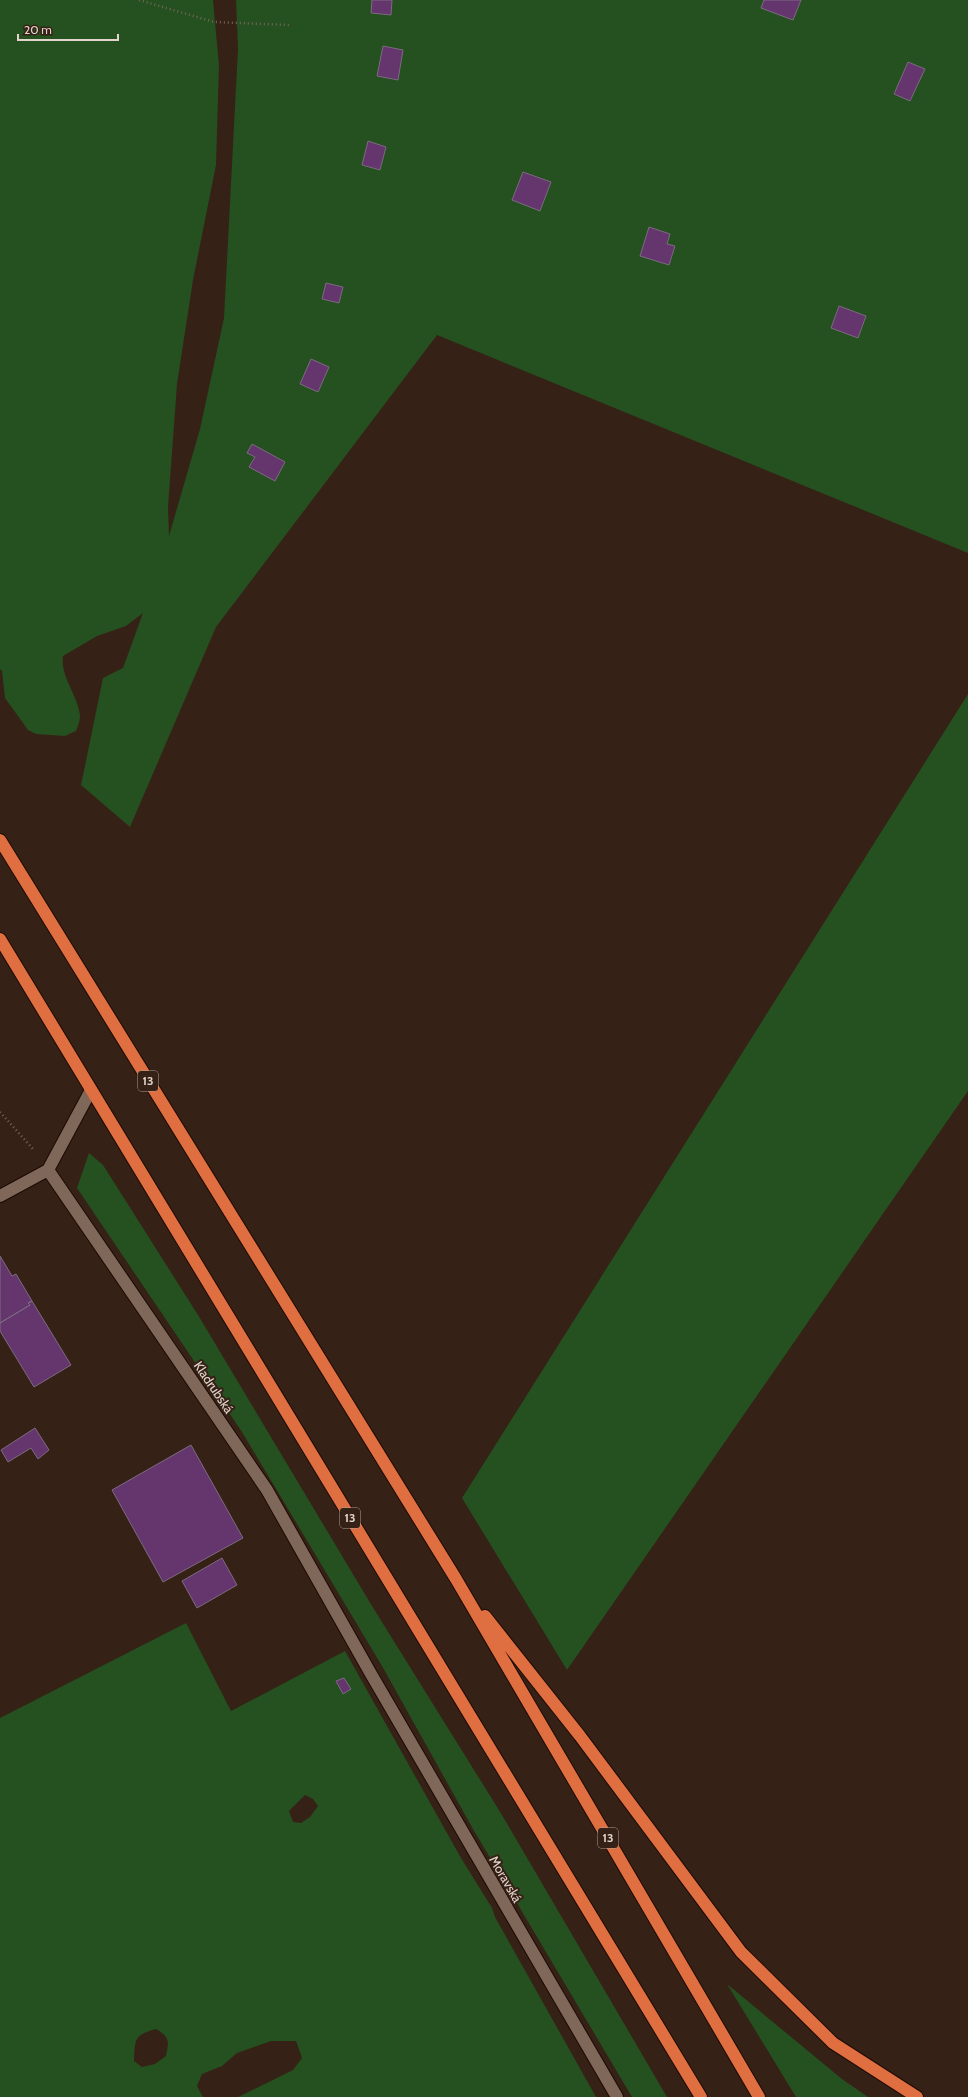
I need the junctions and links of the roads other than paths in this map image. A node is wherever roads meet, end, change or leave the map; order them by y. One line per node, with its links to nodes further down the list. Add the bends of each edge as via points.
1 (0, 840): 6 (highway, 13)
2 (0, 939): 3 (highway, 13)
3 (91, 1090): 4 (street); 9 (highway, 13)
4 (48, 1170): 5 (street); 7 (street, Kladrubská, via 267,1490)
5 (0, 1196)
6 (456, 1579): 10 (highway, 13); 11 (highway, via 580,1736 740,1952 833,2043)
7 (371, 1674): 8 (street, Moravská)
8 (616, 2097)
9 (701, 2097)
10 (759, 2097)
11 (917, 2097)

